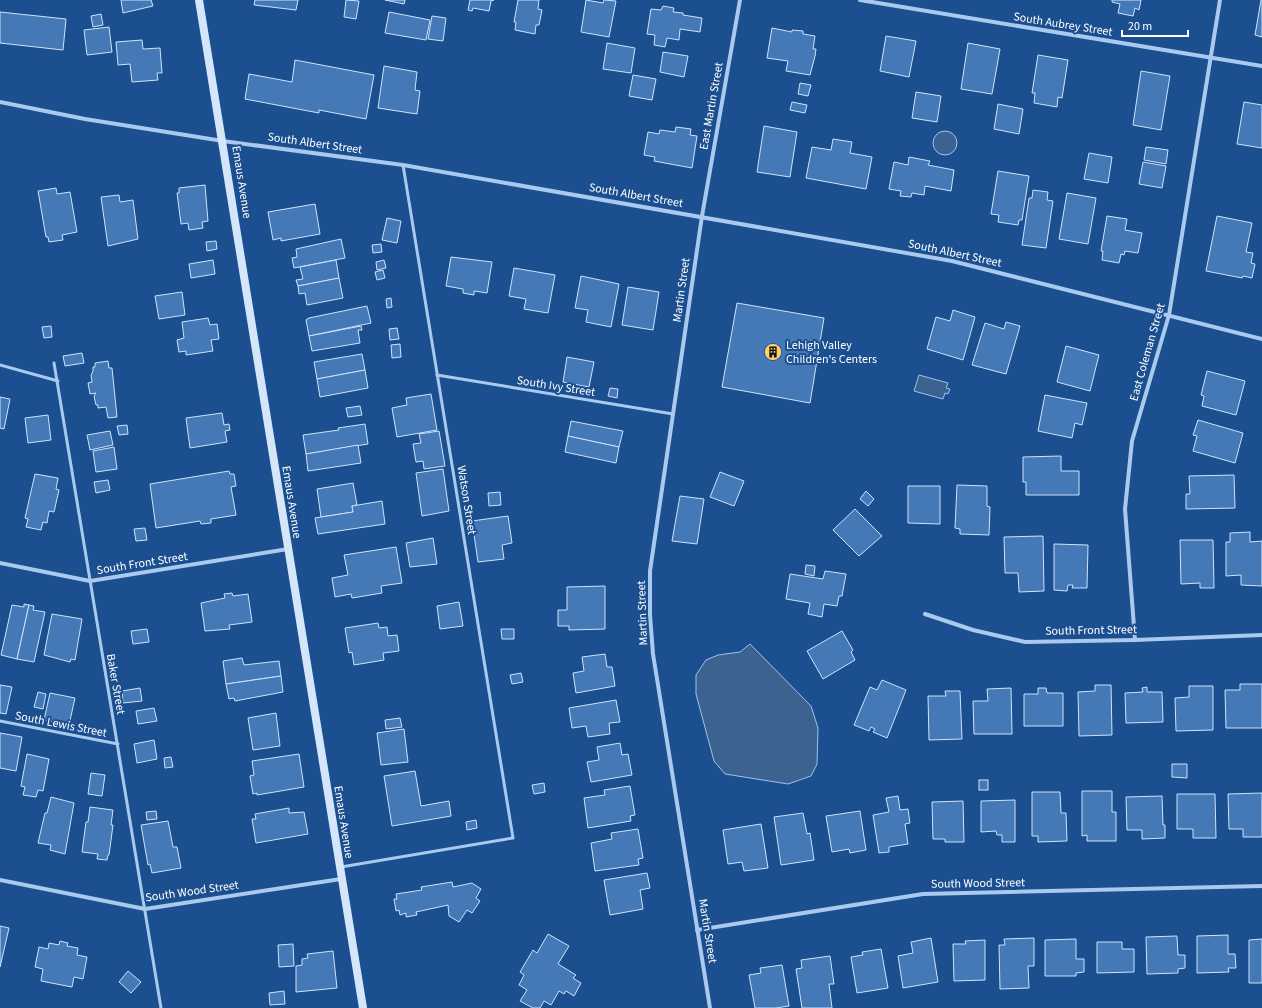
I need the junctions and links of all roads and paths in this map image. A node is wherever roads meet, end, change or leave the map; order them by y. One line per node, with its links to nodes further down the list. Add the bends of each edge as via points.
1 (199, 0): 8 (main road, Emaus Avenue)
2 (740, 0): 10 (street, East Martin Street)
3 (860, 0): 5 (street, South Aubrey Street)
4 (1220, 0): 5 (street, East Coleman Street)
5 (1210, 58): 6 (street, South Aubrey Street); 11 (street, East Coleman Street)
6 (1262, 66)
7 (0, 102): 8 (street, South Albert Street, via 85,119)
8 (223, 141): 9 (street, South Albert Street); 18 (main road, Emaus Avenue)
9 (402, 165): 10 (street, South Albert Street); 15 (lane, Watson Street)
10 (702, 216): 11 (street, South Albert Street, via 952,261); 17 (street, Martin Street)
11 (1169, 315): 12 (street, South Albert Street); 23 (street, East Coleman Street, via 1132,441 1125,508)
12 (1262, 339)
13 (54, 363): 16 (lane, Baker Street)
14 (0, 366): 16 (lane)
15 (437, 375): 17 (lane, South Ivy Street); 26 (lane, Watson Street, via 513,838)
16 (58, 381): 20 (lane, Baker Street)
17 (673, 414): 31 (street, Martin Street, via 650,572 650,615 653,654)
18 (288, 549): 20 (street, South Front Street); 26 (main road, Emaus Avenue)
19 (0, 563): 20 (street, South Front Street)
20 (90, 581): 25 (lane, Baker Street)
21 (925, 614): 23 (street, South Front Street, via 973,630 1025,642)
22 (1262, 635): 23 (street, South Front Street)
23 (1135, 640)
24 (0, 721): 25 (lane, South Lewis Street)
25 (118, 744): 30 (lane, Baker Street)
26 (340, 867): 27 (main road, Emaus Avenue)
27 (341, 879): 30 (street, South Wood Street); 33 (main road, Emaus Avenue)
28 (0, 880): 30 (street, South Wood Street)
29 (1262, 886): 31 (street, South Wood Street, via 923,894)
30 (145, 909): 32 (lane, Baker Street)
31 (697, 930): 34 (street, Martin Street)
32 (161, 1008)
33 (363, 1008)
34 (710, 1008)

